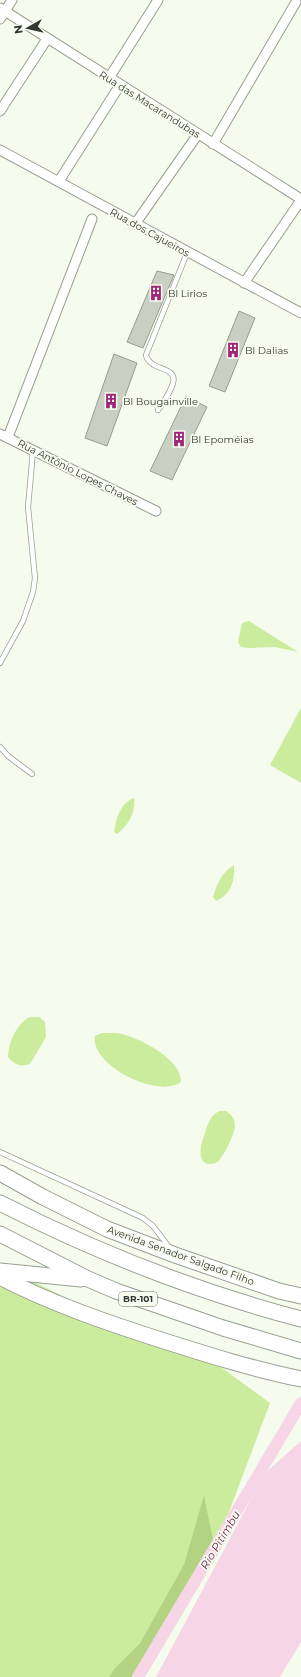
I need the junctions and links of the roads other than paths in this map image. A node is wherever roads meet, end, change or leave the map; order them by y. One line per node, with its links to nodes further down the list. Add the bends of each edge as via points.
1 (12, 0): 4 (street)
2 (158, 0): 6 (street)
3 (297, 2): 10 (street)
4 (2, 13): 5 (street, Rua das Macarandubas)
5 (47, 39): 6 (street, Rua das Macarandubas); 8 (street)
6 (109, 78): 7 (street, Rua das Macarandubas)
7 (120, 85): 9 (street, Rua das Macarandubas); 12 (street)
8 (0, 111)
9 (198, 134): 10 (street, Rua das Macarandubas); 15 (street)
10 (214, 144): 13 (street, Rua das Macarandubas)
11 (0, 150): 12 (street, Rua dos Cajueiros)
12 (59, 181): 15 (street, Rua dos Cajueiros)
13 (301, 200): 17 (street)
14 (92, 219): 20 (street)
15 (135, 224): 16 (street, Rua dos Cajueiros)
16 (188, 253): 17 (street, Rua dos Cajueiros); 19 (lane, via 146,355 151,364 170,372 174,377)
17 (244, 284): 18 (street, Rua dos Cajueiros)
18 (301, 313)
19 (158, 410)
20 (4, 435): 21 (street, Rua Antônio Lopes Chaves)
21 (34, 449): 22 (street, Rua Antônio Lopes Chaves); 23 (lane, via 28,507 35,578 33,592 24,621)
22 (156, 511)
23 (0, 663)
24 (0, 747): 25 (lane)
25 (32, 774)
26 (0, 1152): 30 (lane, via 143,1218 153,1226)
27 (0, 1173): 30 (main road, Avenida Senador Salgado Filho, via 107,1229)
28 (0, 1203): 35 (main road, via 138,1267 194,1288)
29 (0, 1234): 33 (main road, BR-101)
30 (175, 1255): 34 (main road, Avenida Senador Salgado Filho, via 279,1291)
31 (0, 1271): 33 (main road)
32 (0, 1277): 37 (main road, via 62,1305 118,1326 237,1364)
33 (88, 1279): 36 (main road, BR-101, via 162,1307)
34 (301, 1296)
35 (301, 1319)
36 (301, 1351)
37 (301, 1380)

